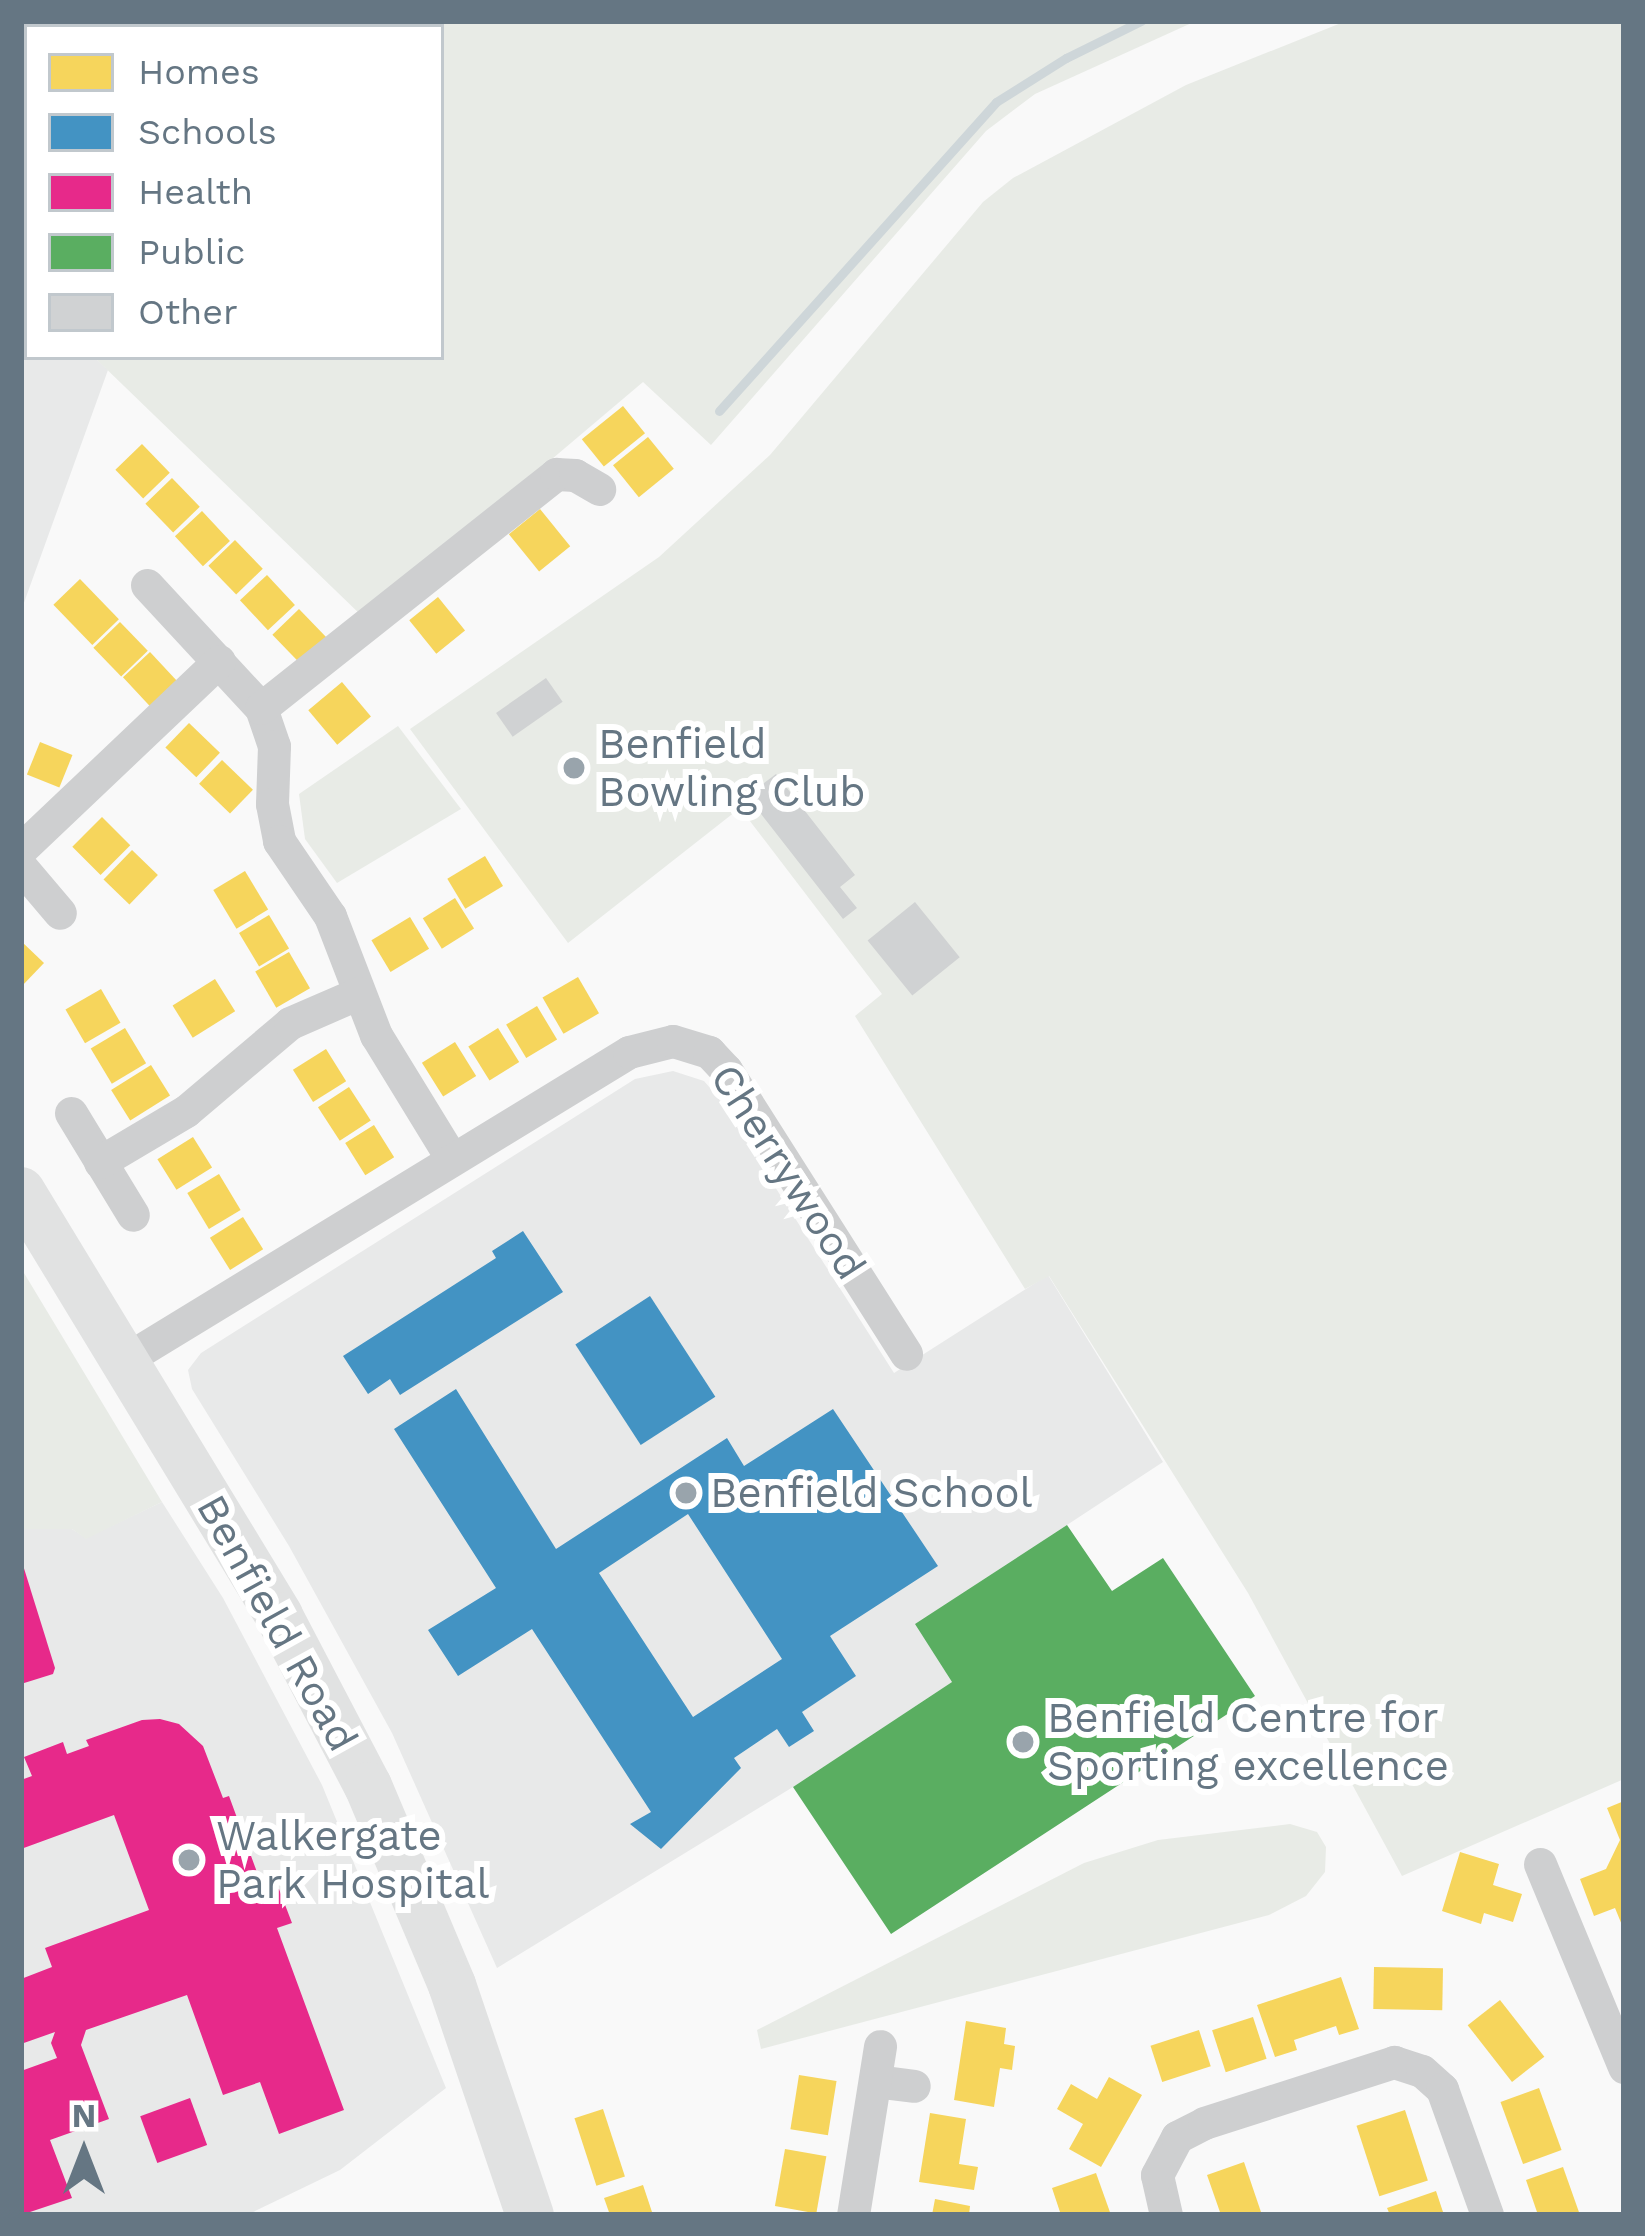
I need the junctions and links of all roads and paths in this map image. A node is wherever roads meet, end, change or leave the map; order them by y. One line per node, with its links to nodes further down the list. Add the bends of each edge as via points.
1 (599, 489): 4 (street, via 556,474)
2 (148, 586): 3 (street)
3 (219, 661): 4 (street); 5 (street)
4 (262, 708): 8 (street, via 274,746 279,841 340,936)
5 (21, 849)
6 (21, 867): 7 (street)
7 (60, 913)
8 (358, 993): 10 (street); 11 (street, via 269,1036 186,1111)
9 (71, 1113): 11 (street)
10 (452, 1159): 14 (street, Cherrywood, via 629,1052 673,1041 700,1047 726,1070); 15 (street, Cherrywood)
11 (100, 1162): 13 (street)
12 (21, 1191): 15 (street, Benfield Road)
13 (133, 1215)
14 (906, 1354)
15 (123, 1361): 21 (street, Benfield Road, via 279,1616 368,1786 452,1985)
16 (1540, 1864): 18 (street)
17 (880, 2046): 19 (street)
18 (1624, 2067)
19 (875, 2080): 20 (street); 22 (street)
20 (914, 2086)
21 (530, 2215)
22 (853, 2215)
23 (1166, 2215): 24 (street, via 1157,2175 1177,2137 1394,2062 1442,2089)
24 (1487, 2215)

